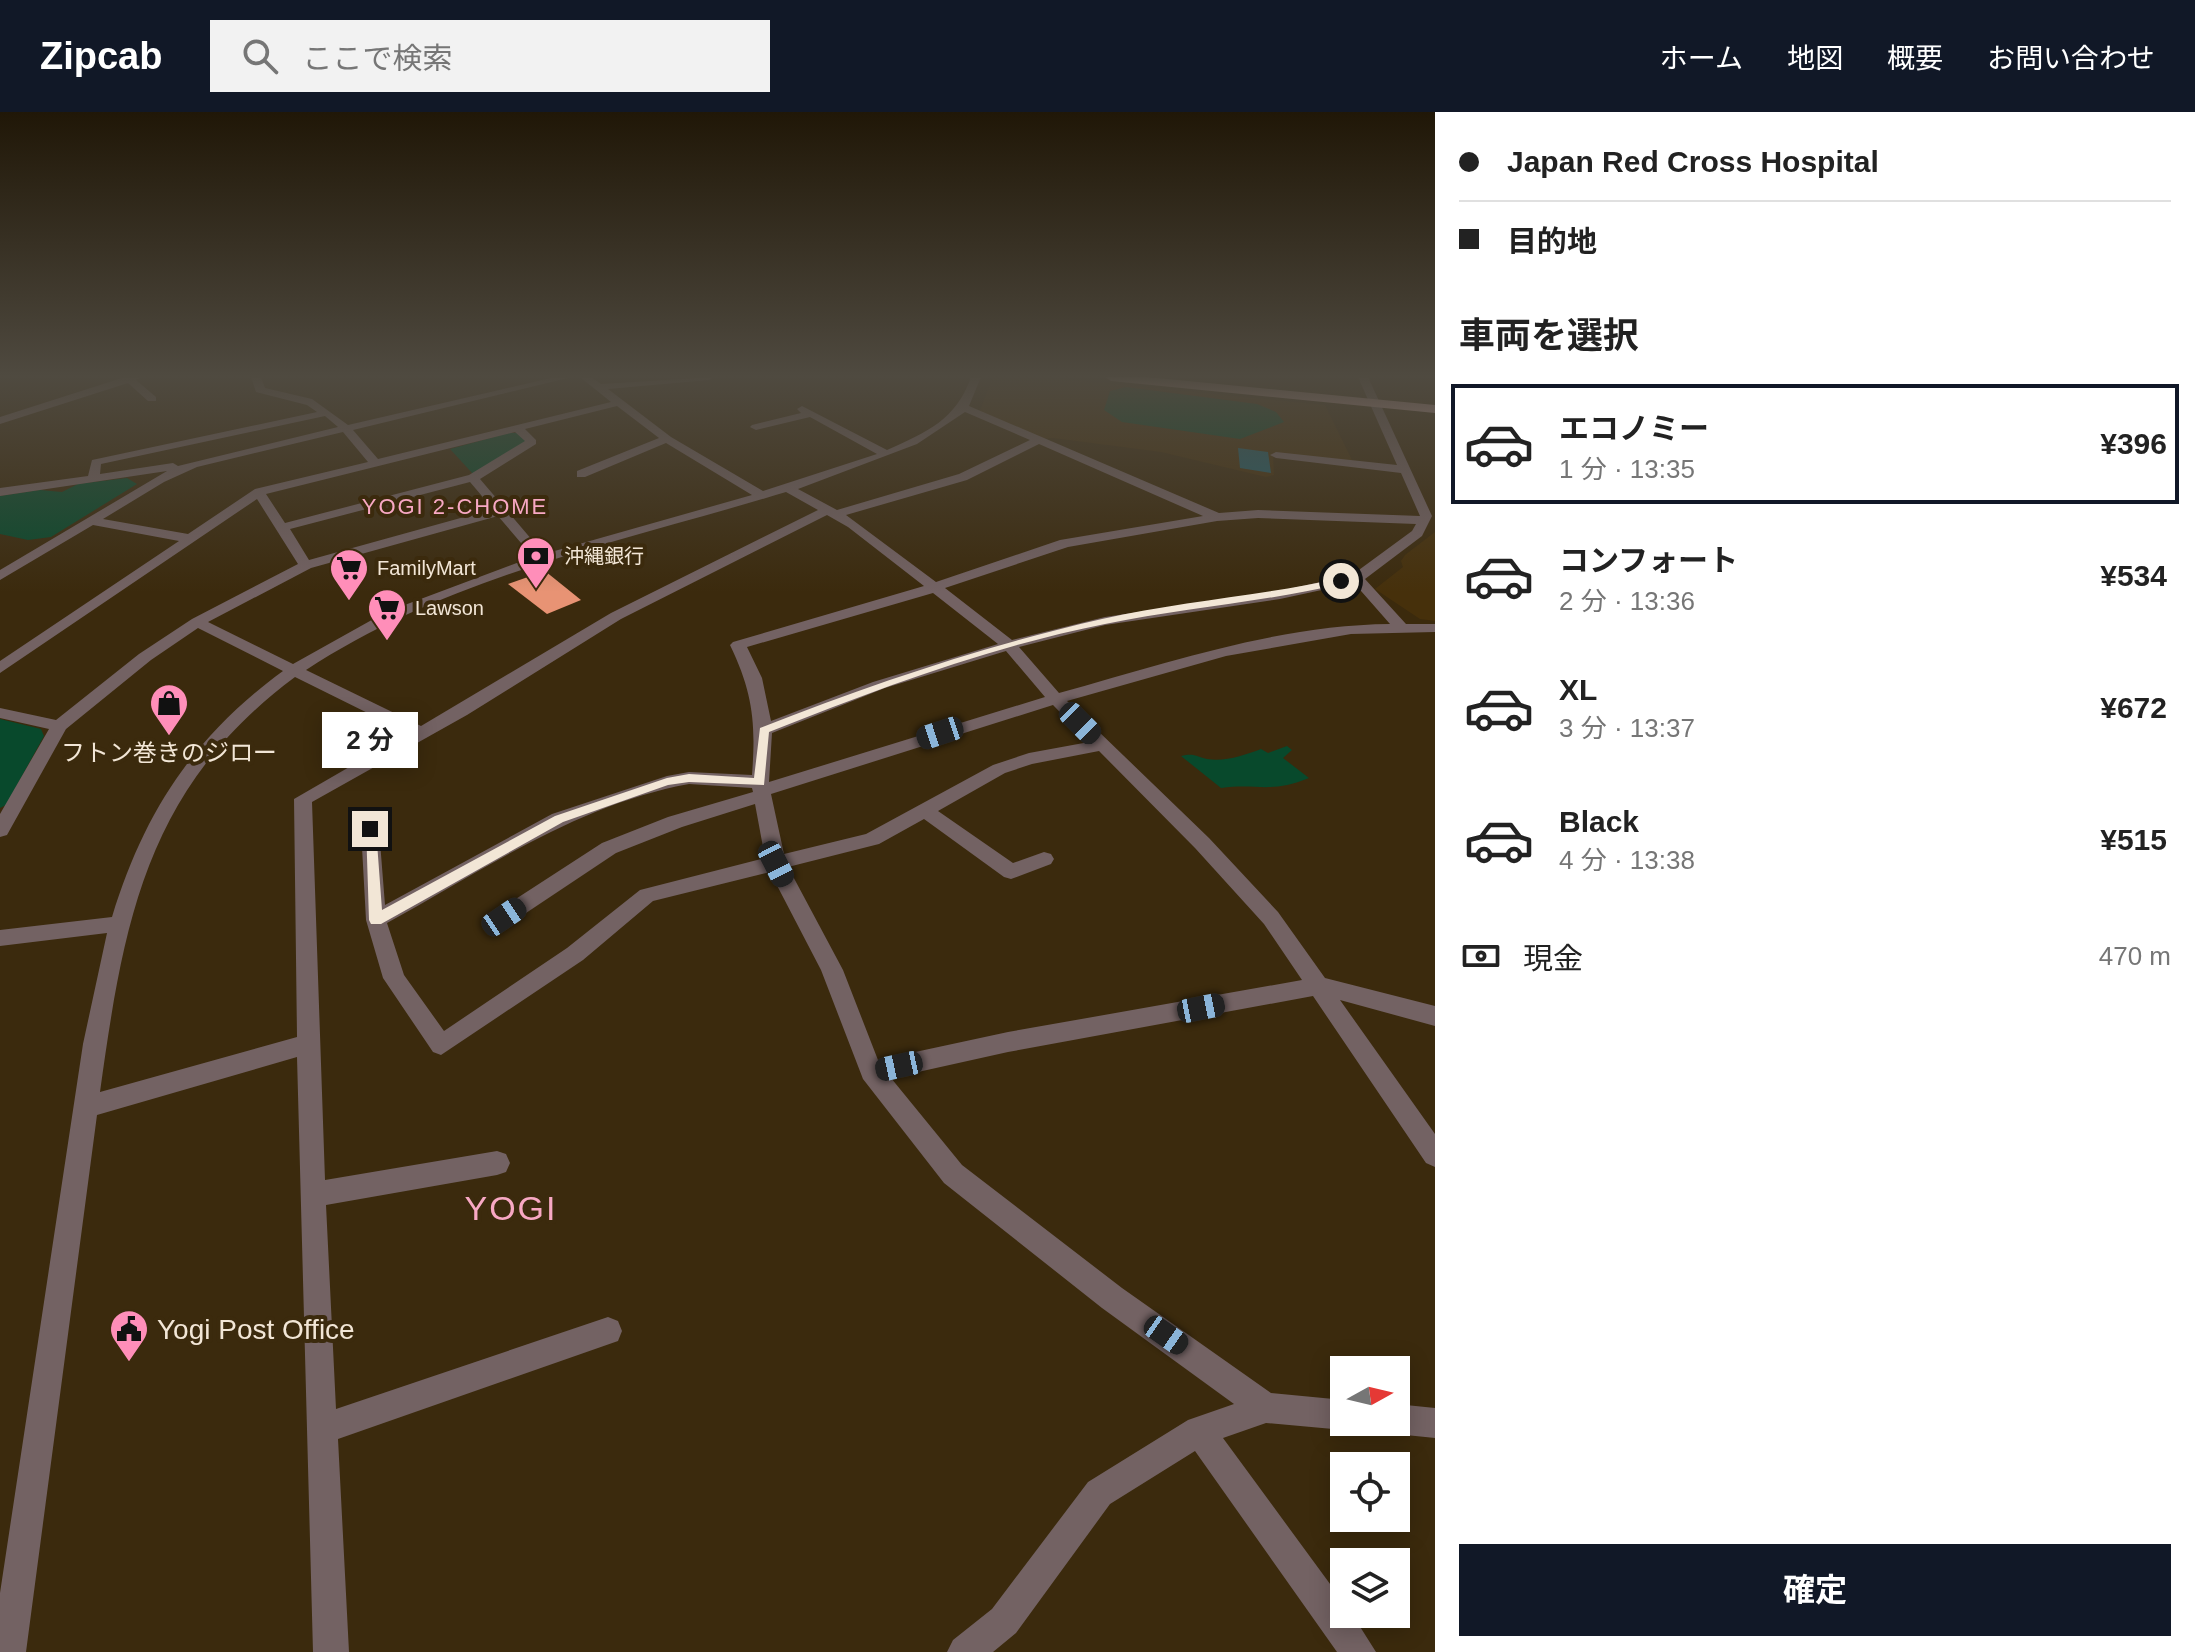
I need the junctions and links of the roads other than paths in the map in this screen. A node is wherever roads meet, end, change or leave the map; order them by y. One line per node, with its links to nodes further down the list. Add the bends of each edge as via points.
1 (158, 449): 20 (street, via 96,462)
2 (256, 449): 18 (street)
3 (363, 449): 15 (street)
4 (437, 449): 15 (street)
5 (521, 449): 19 (street)
6 (643, 449): 17 (street)
7 (684, 449): 24 (street)
8 (877, 449): 13 (street)
9 (893, 449): 13 (street)
10 (1021, 449): 26 (street, via 963,477)
11 (1052, 449): 27 (street)
12 (1396, 449): 16 (street)
13 (885, 453): 21 (street)
14 (1276, 455): 16 (street)
15 (376, 464): 23 (street)
16 (1406, 470): 28 (street)
17 (581, 474)
18 (156, 475): 20 (street); 29 (street)
19 (473, 478): 25 (street); 30 (street)
20 (93, 479): 22 (street)
21 (787, 488): 24 (street); 26 (street)
22 (0, 492)
23 (259, 492): 30 (street); 31 (street)
24 (761, 495): 32 (street)
25 (500, 511): 32 (street); 33 (street)
26 (832, 512): 36 (street); 47 (street, via 616,616)
27 (1217, 517): 28 (street, via 1315,514); 36 (street, via 1061,544)
28 (1425, 520): 35 (street, via 1417,533)
29 (92, 521): 31 (street); 34 (street)
30 (283, 527): 33 (street)
31 (192, 539): 41 (street)
32 (542, 560): 42 (street, via 389,616)
33 (306, 565): 37 (street)
34 (0, 576)
35 (1357, 578): 38 (street); 40 (street, via 1105,621)
36 (936, 587): 40 (street); 46 (street, via 738,645 754,678)
37 (197, 622): 42 (street); 45 (street)
38 (1400, 626): 39 (street); 43 (street, via 1351,629 1224,652)
39 (1435, 628)
40 (1009, 645): 43 (street); 46 (street, via 879,685)
41 (0, 668)
42 (297, 668): 47 (street); 57 (street, via 230,724 186,775 148,842)
43 (1057, 700): 48 (street); 49 (street)
44 (0, 713): 45 (street)
45 (59, 726): 51 (street)
46 (764, 730): 49 (street)
47 (421, 733): 61 (street, via 303,799)
48 (1102, 745): 50 (street, via 999,769); 59 (street, via 1254,897)
49 (761, 790): 54 (street); 55 (street, via 609,848); 56 (street, via 689,778 667,782 559,819)
50 (926, 811): 53 (street, via 1011,872); 54 (street, via 872,839)
51 (2, 822)
52 (370, 829): 56 (street)
53 (1044, 859)
54 (776, 864): 56 (street, via 647,895 575,954 441,1045 394,978); 62 (street, via 832,970)
55 (504, 917)
56 (376, 920)
57 (118, 924): 58 (street); 63 (street)
58 (0, 938)
59 (1321, 986): 60 (street); 62 (street); 64 (street)
60 (1435, 1016)
61 (309, 1044): 63 (street); 66 (street)
62 (871, 1072): 68 (street, via 953,1174 1112,1298)
63 (87, 1107): 74 (street)
64 (1435, 1155)
65 (497, 1163): 66 (street)
66 (312, 1195): 72 (street)
67 (608, 1331): 72 (street)
68 (1266, 1408): 69 (street); 73 (street)
69 (1330, 1414)
70 (1410, 1420): 71 (street)
71 (1435, 1423)
72 (321, 1429): 76 (street)
73 (1199, 1431): 77 (street, via 1099,1493 1004,1621); 78 (street)
74 (7, 1616): 75 (street)
75 (8, 1652)
76 (331, 1652)
77 (965, 1652)
78 (1358, 1652)

